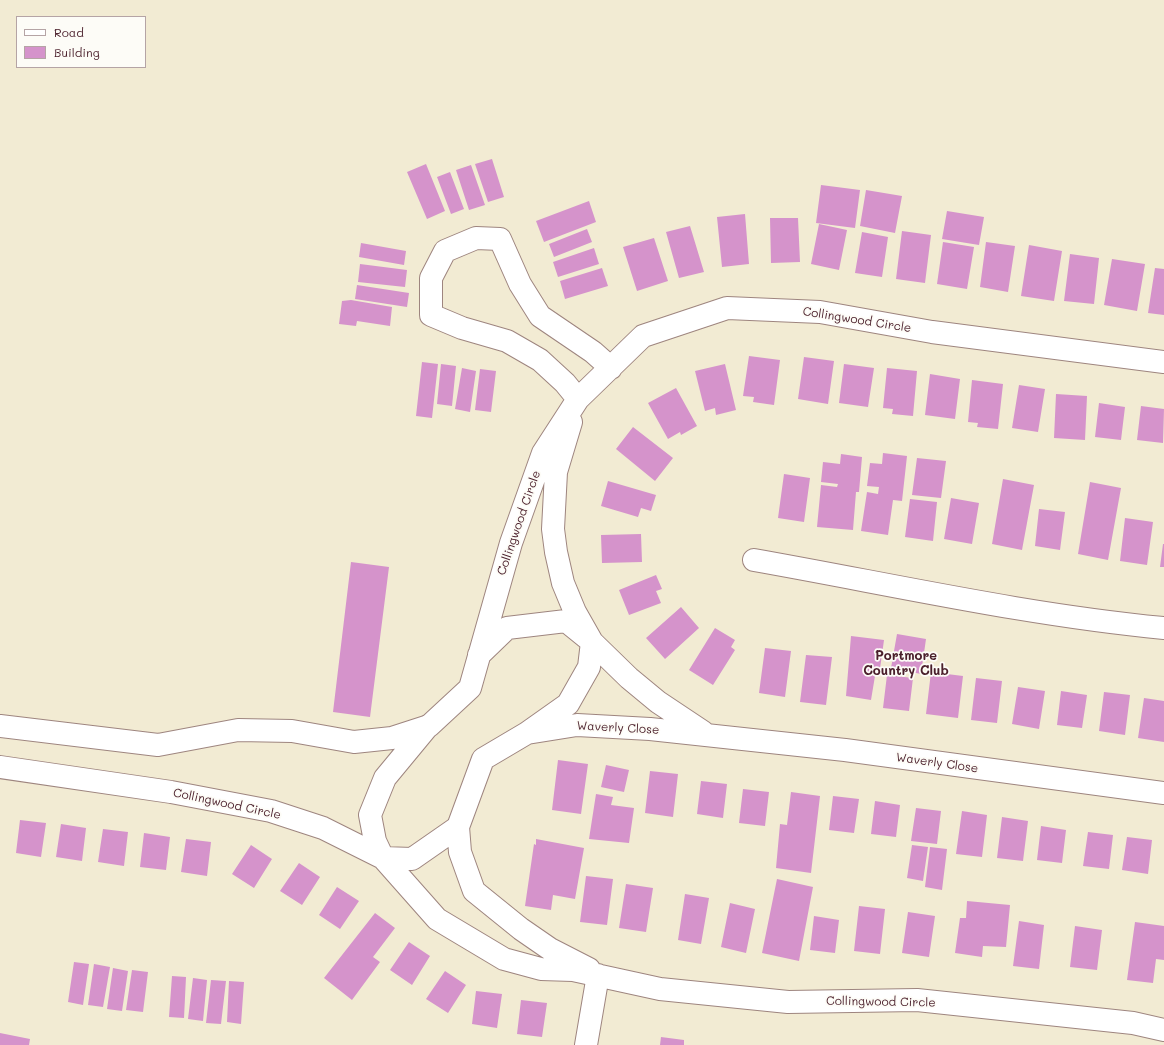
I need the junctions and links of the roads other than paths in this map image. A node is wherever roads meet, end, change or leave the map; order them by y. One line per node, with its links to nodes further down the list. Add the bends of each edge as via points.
1 (1164, 362): 2 (street, Collingwood Circle, via 932,332 820,312 727,308 643,336)
2 (611, 368): 3 (street, Collingwood Circle); 3 (street, via 540,316 520,284 500,239 476,238 445,251 431,278 431,315 513,345 540,360)
3 (578, 399): 6 (street, Collingwood Circle, via 556,472 553,529 563,583 575,612); 7 (street, Collingwood Circle, via 543,453 510,544)
4 (754, 560): 5 (street, via 1096,621)
5 (1164, 628)
6 (592, 642): 7 (street, via 566,622 532,624 507,628); 10 (street, via 589,667 568,704); 11 (street, Waverly Close, via 618,669 658,702)
7 (479, 655): 9 (street, Collingwood Circle, via 470,688)
8 (0, 726): 9 (street, Collingwood Circle, via 158,745 238,730 292,731 354,742 392,738)
9 (429, 726): 15 (street, via 385,778 370,815 375,841)
10 (526, 733): 11 (street, Waverly Close, via 576,725 650,729); 14 (street, via 483,759)
11 (710, 736): 13 (street, Waverly Close, via 845,750)
12 (0, 766): 15 (street, Collingwood Circle, via 171,792 271,811 323,828)
13 (1164, 793)
14 (458, 827): 15 (street, via 412,859); 16 (street, Collingwood Circle, via 460,852 474,891 550,949 572,958)
15 (383, 858): 16 (street, Collingwood Circle, via 437,919 504,959 541,969 573,970)
16 (598, 975): 17 (street, Collingwood Circle, via 660,989 788,1002 917,1000 1133,1022); 18 (street)
17 (1164, 1030)
18 (586, 1045)

